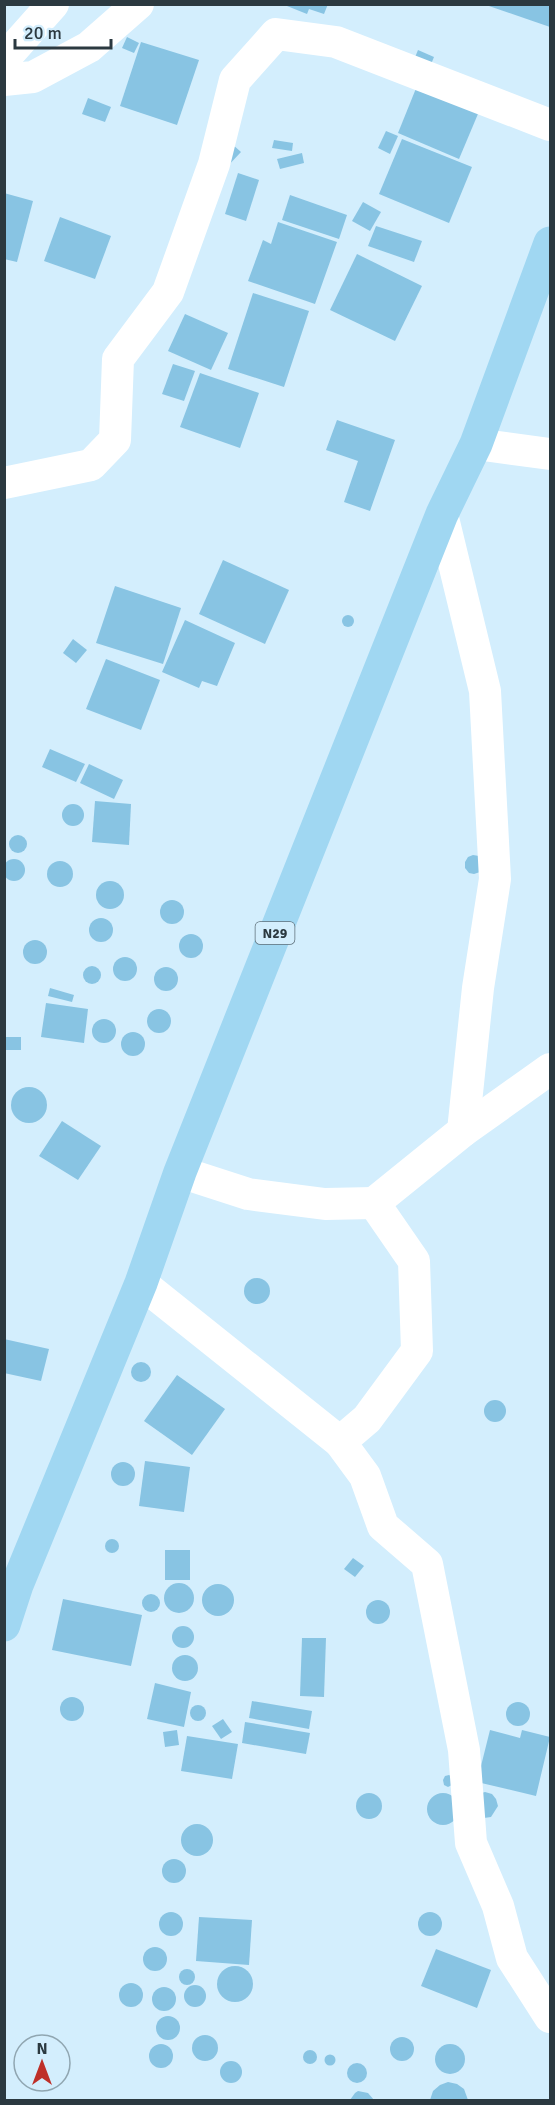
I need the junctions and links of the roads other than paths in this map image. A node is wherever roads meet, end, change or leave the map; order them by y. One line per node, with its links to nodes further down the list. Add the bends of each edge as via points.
1 (53, 4): 3 (street)
2 (138, 4): 4 (street, via 89,47 33,77)
3 (4, 58)
4 (4, 80)
5 (550, 125): 9 (street, via 336,42 276,34 235,80 214,164 168,292 118,359 115,440 91,465)
6 (550, 243): 7 (main road, N29)
7 (476, 444): 8 (street); 10 (main road, N29)
8 (550, 454)
9 (4, 483)
10 (441, 514): 12 (street, via 485,691 495,879 478,988); 13 (main road, N29)
11 (550, 1069): 12 (street)
12 (464, 1131): 14 (street)
13 (180, 1172): 14 (street, via 248,1194 325,1204); 15 (main road, N29)
14 (374, 1203): 16 (street, via 414,1261 417,1351 367,1419)
15 (141, 1283): 16 (street); 17 (main road, N29)
16 (340, 1442): 18 (street, via 365,1476 383,1526 427,1564 464,1750 471,1843 498,1906 512,1958)
17 (4, 1625)
18 (550, 2017)

